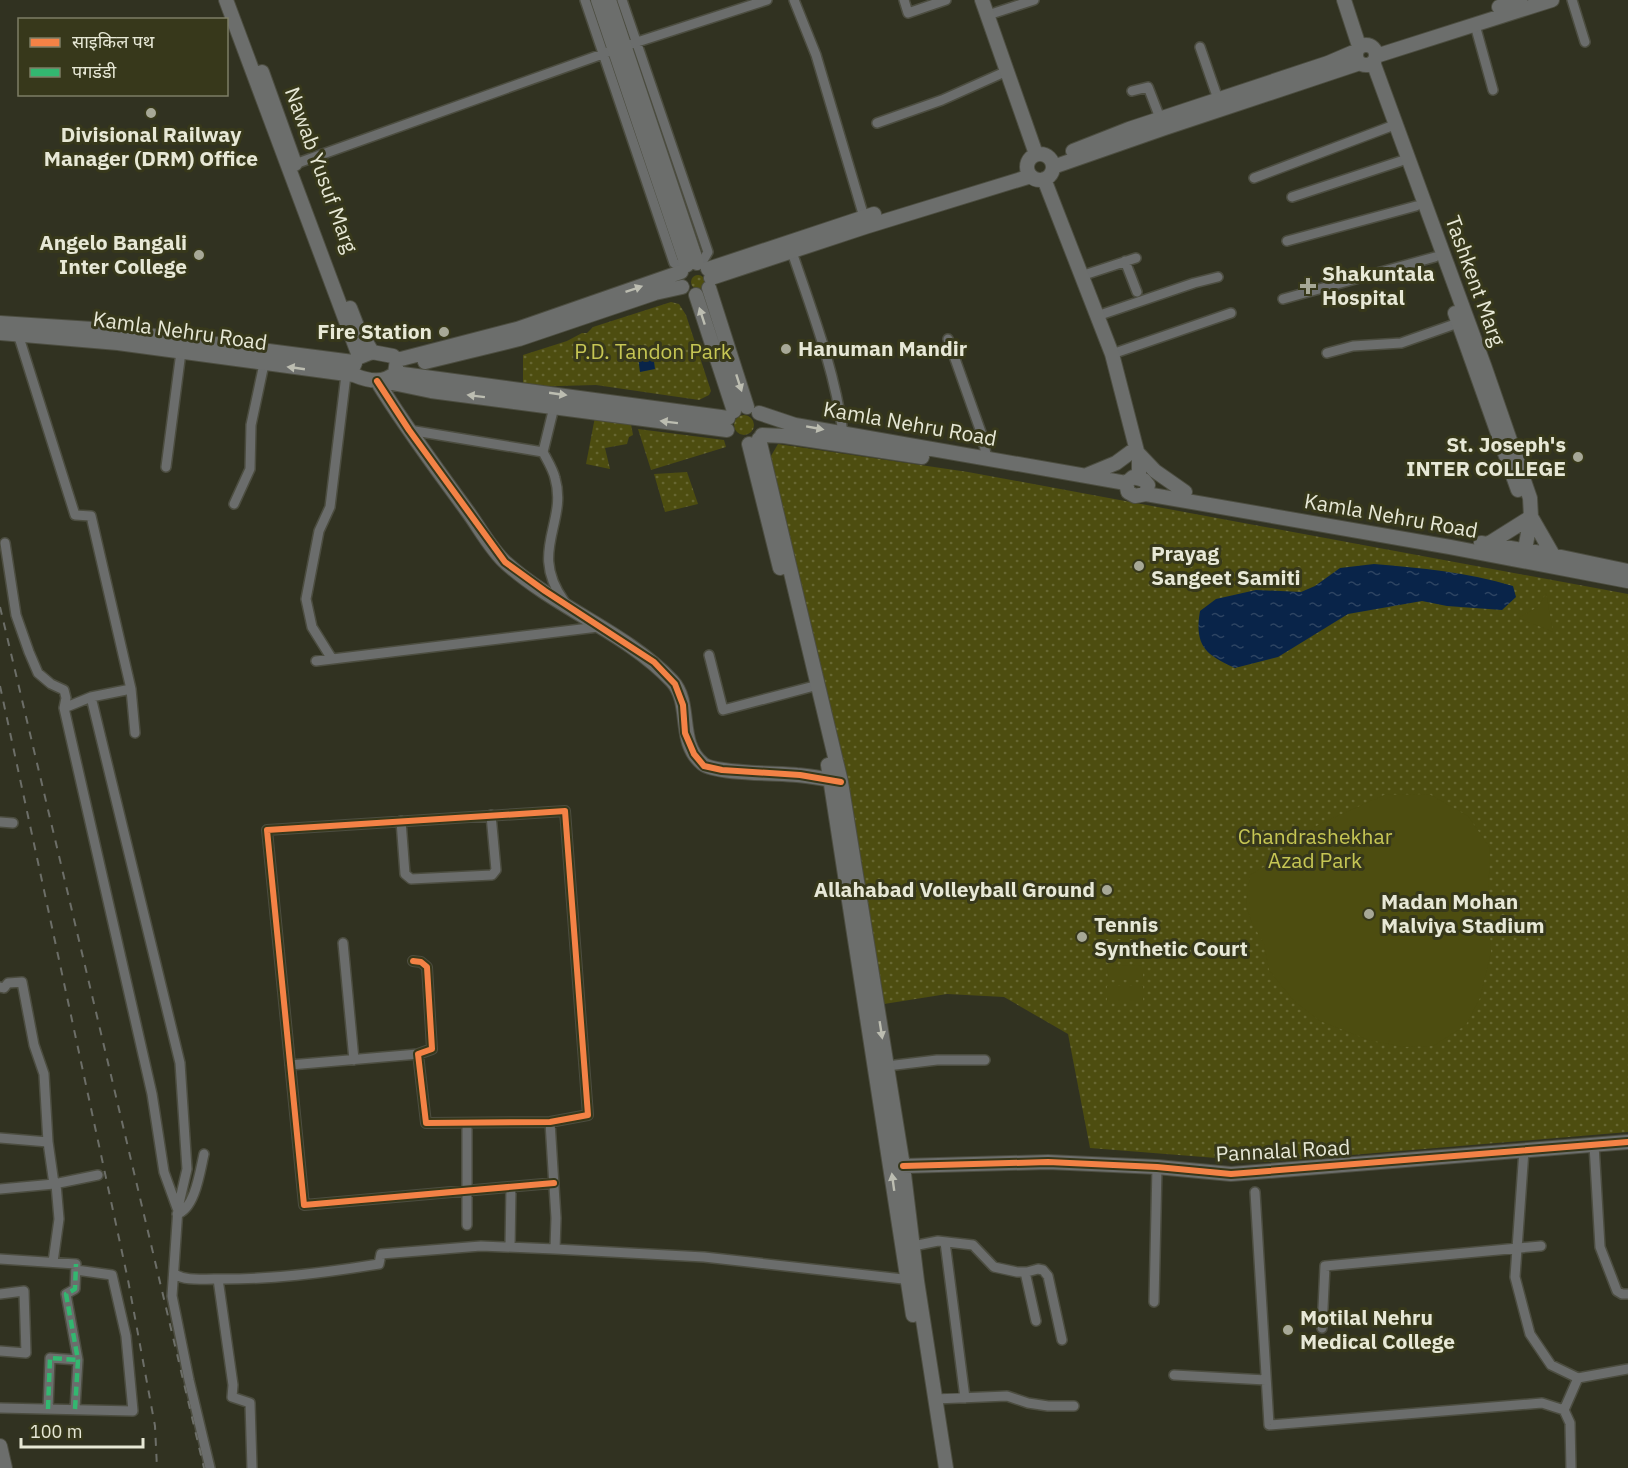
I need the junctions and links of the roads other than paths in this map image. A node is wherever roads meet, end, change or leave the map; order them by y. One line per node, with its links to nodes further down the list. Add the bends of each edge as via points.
1 (226, 0): 64 (main road)
2 (234, 0): 34 (main road, Nawab Yusuf Marg)
3 (585, 0): 22 (street)
4 (598, 0): 22 (main road)
5 (609, 0): 22 (main road)
6 (622, 0): 22 (street)
7 (767, 0): 22 (street)
8 (794, 0): 39 (street, via 816,55)
9 (904, 0): 10 (street, via 908,13)
10 (946, 0)
11 (982, 0): 18 (main road)
12 (1034, 0): 18 (street)
13 (1344, 0): 23 (main road, Tashkent Marg)
14 (1351, 0): 23 (main road, Tashkent Marg)
15 (1520, 0): 23 (main road)
16 (1552, 0): 19 (main road)
17 (1572, 0): 20 (street)
18 (988, 15): 24 (main road)
19 (1475, 25): 23 (main road); 25 (street)
20 (1585, 42)
21 (1200, 46): 27 (street)
22 (620, 48): 34 (street); 45 (main road); 45 (street, via 708,252)
23 (1366, 55): 27 (main road, via 1328,63); 30 (main road, Tashkent Marg); 33 (main road, via 1165,128); 79 (main road, Tashkent Marg, via 1504,422 1530,498)
24 (1007, 71): 29 (street); 31 (main road)
25 (1493, 90)
26 (1132, 91): 28 (street, via 1148,87)
27 (1218, 99): 28 (main road)
28 (1160, 118): 33 (main road)
29 (877, 123)
30 (1389, 127): 32 (main road, Tashkent Marg); 36 (street)
31 (1036, 154): 33 (main road, via 1045,154); 35 (main road, via 1029,159)
32 (1401, 161): 37 (street); 38 (main road, Tashkent Marg)
33 (1052, 163): 35 (main road, via 1050,175)
34 (295, 164): 64 (main road, Nawab Yusuf Marg, via 357,326)
35 (1034, 174): 39 (main road); 41 (main road); 46 (main road)
36 (1254, 178)
37 (1292, 197)
38 (1416, 206): 40 (street); 42 (main road, Tashkent Marg)
39 (864, 218): 45 (main road)
40 (1287, 241)
41 (792, 252): 45 (main road); 70 (street, via 840,405)
42 (1435, 257): 51 (street); 55 (main road, Tashkent Marg)
43 (1136, 258): 44 (street)
44 (1125, 261): 46 (street); 49 (street)
45 (697, 271): 48 (main road, via 680,282); 50 (main road, via 705,291); 65 (main road, one-way to 45); 68 (main road, one-way to 68)
46 (1081, 276): 53 (main road)
47 (1218, 277): 53 (street)
48 (682, 287): 50 (main road); 65 (main road, via 508,342)
49 (1137, 292)
50 (696, 295): 68 (main road, one-way to 50)
51 (1282, 299)
52 (1231, 313): 62 (street)
53 (1097, 316): 62 (main road)
54 (0, 323): 58 (main road, Kamla Nehru Road)
55 (1458, 323): 61 (street, via 1401,343 1353,346); 79 (main road, Tashkent Marg, via 1521,499)
56 (0, 333): 57 (main road, Kamla Nehru Road)
57 (18, 334): 58 (main road, Kamla Nehru Road); 92 (street, via 75,515 91,516)
58 (88, 334): 60 (main road, Kamla Nehru Road); 64 (main road, Kamla Nehru Road)
59 (948, 339): 73 (street)
60 (181, 352): 63 (main road, Kamla Nehru Road); 74 (street)
61 (1327, 353)
62 (1112, 354): 71 (main road)
63 (264, 364): 64 (main road, Kamla Nehru Road, one-way to 63); 78 (street, via 251,425 250,469)
64 (357, 364): 65 (main road, Kamla Nehru Road, via 393,356); 66 (main road, Kamla Nehru Road); 89 (street, via 330,507 319,531 306,599 312,627)
65 (396, 367): 66 (main road, via 390,378); 68 (main road, Kamla Nehru Road, one-way to 68)
66 (380, 381): 67 (main road, Kamla Nehru Road, one-way to 66); 69 (main road)
67 (554, 407): 68 (main road, Kamla Nehru Road, one-way to 67); 72 (street)
68 (743, 428): 70 (main road, Kamla Nehru Road, one-way to 70, via 795,425); 76 (main road, Kamla Nehru Road); 91 (main road)
69 (409, 430): 72 (street); 86 (main road, via 505,562)
70 (843, 433): 73 (main road, Kamla Nehru Road)
71 (1135, 449): 75 (main road, via 1116,464); 76 (main road, via 1130,471); 77 (main road, via 1155,471)
72 (543, 452): 86 (street, via 555,478 557,499 547,556 554,587)
73 (987, 459): 75 (main road, Kamla Nehru Road)
74 (166, 467)
75 (1086, 476): 76 (main road, Kamla Nehru Road)
76 (1136, 485): 77 (main road, Kamla Nehru Road); 82 (main road, Kamla Nehru Road)
77 (1185, 492): 81 (main road, Kamla Nehru Road)
78 (234, 504)
79 (1531, 517): 81 (main road); 82 (main road, Tashkent Marg); 83 (main road)
80 (5, 543): 94 (street, via 20,628 38,673 64,690)
81 (1488, 544): 82 (main road, Kamla Nehru Road)
82 (1523, 555): 83 (main road, Kamla Nehru Road); 85 (main road, Kamla Nehru Road)
83 (1552, 555): 84 (main road, Kamla Nehru Road)
84 (1628, 571)
85 (1628, 581)
86 (567, 606): 87 (main road)
87 (598, 627): 89 (street); 96 (main road, via 654,662 675,684 683,705 685,733 694,754 705,766)
88 (709, 655): 91 (street, via 723,710)
89 (332, 659): 90 (street)
90 (316, 661)
91 (814, 686): 96 (main road)
92 (131, 689): 93 (street); 95 (street)
93 (91, 697): 94 (street); 126 (street, via 180,1063 187,1169)
94 (64, 708): 126 (street, via 152,1094 164,1172)
95 (135, 734)
96 (836, 781): 108 (main road, one-way to 108); 140 (main road, one-way to 96)
97 (491, 815): 98 (street); 98 (street, via 496,870 492,875 411,879 405,873); 109 (street, via 564,811 588,1115)
98 (401, 821): 107 (street, via 267,830)
99 (0, 822): 100 (street)
100 (13, 823)
101 (343, 943): 105 (street)
102 (413, 961): 104 (street, via 427,967 432,1038 432,1050)
103 (0, 987): 112 (street, via 22,982 44,1074)
104 (418, 1054): 105 (street); 110 (street, via 426,1123)
105 (354, 1059): 107 (street)
106 (985, 1060): 108 (street)
107 (290, 1065): 124 (street, via 304,1205)
108 (887, 1066): 117 (main road)
109 (550, 1122): 110 (street); 120 (street)
110 (467, 1123): 124 (street)
111 (0, 1138): 112 (street)
112 (48, 1142): 121 (street)
113 (1628, 1142): 114 (main road, Pannalal Road)
114 (1594, 1145): 115 (main road, Pannalal Road); 142 (street, via 1600,1247 1617,1291)
115 (1524, 1150): 118 (main road, Pannalal Road, via 1231,1174); 132 (street)
116 (204, 1154): 126 (street, via 190,1205 184,1212)
117 (903, 1166): 118 (main road, Pannalal Road, via 1048,1162); 129 (main road)
118 (1157, 1167): 143 (street)
119 (98, 1175): 121 (street)
120 (554, 1183): 122 (street); 133 (street)
121 (55, 1184): 123 (street); 135 (street, via 58,1219)
122 (511, 1187): 124 (street); 131 (street)
123 (0, 1189)
124 (468, 1191): 127 (street)
125 (1255, 1192): 152 (street)
126 (177, 1211): 138 (street)
127 (467, 1225)
128 (945, 1242): 129 (street); 137 (street, via 974,1245 994,1268); 153 (street)
129 (913, 1246): 140 (main road)
130 (1541, 1246): 132 (street)
131 (510, 1247): 133 (street); 139 (street, via 381,1254 379,1264 341,1270 291,1277)
132 (1517, 1248): 145 (street, via 1325,1266); 151 (street, via 1515,1277 1530,1334 1551,1365)
133 (555, 1249): 140 (street, via 704,1257)
134 (0, 1259): 135 (street)
135 (53, 1262): 136 (street, via 76,1264)
136 (75, 1270): 148 (street, via 75,1289 66,1294); 158 (street, via 112,1275 126,1336 133,1411)
137 (1025, 1272): 144 (street); 146 (street, via 1038,1269 1048,1276)
138 (174, 1274): 139 (street, via 183,1279); 162 (street, via 172,1296)
139 (218, 1279): 163 (street, via 232,1397 250,1403)
140 (913, 1280): 154 (main road); 164 (main road)
141 (0, 1294): 147 (street, via 24,1291 26,1353)
142 (1628, 1294)
143 (1154, 1302)
144 (1036, 1321)
145 (1322, 1328)
146 (1062, 1340)
147 (0, 1351)
148 (78, 1360): 157 (street, via 50,1358); 158 (street)
149 (1628, 1369): 151 (street)
150 (1174, 1375): 152 (street)
151 (1578, 1378): 159 (street)
152 (1266, 1380): 159 (street, via 1269,1425 1542,1403)
153 (965, 1398): 154 (street); 155 (street, via 1007,1396 1048,1406)
154 (935, 1399): 165 (main road)
155 (1074, 1406)
156 (0, 1408): 157 (street)
157 (48, 1409): 158 (street)
158 (75, 1409)
159 (1564, 1410): 166 (street, via 1570,1423)
160 (0, 1446): 161 (main road)
161 (5, 1468)
162 (210, 1468)
163 (252, 1468)
164 (937, 1468)
165 (946, 1468)
166 (1571, 1468)

